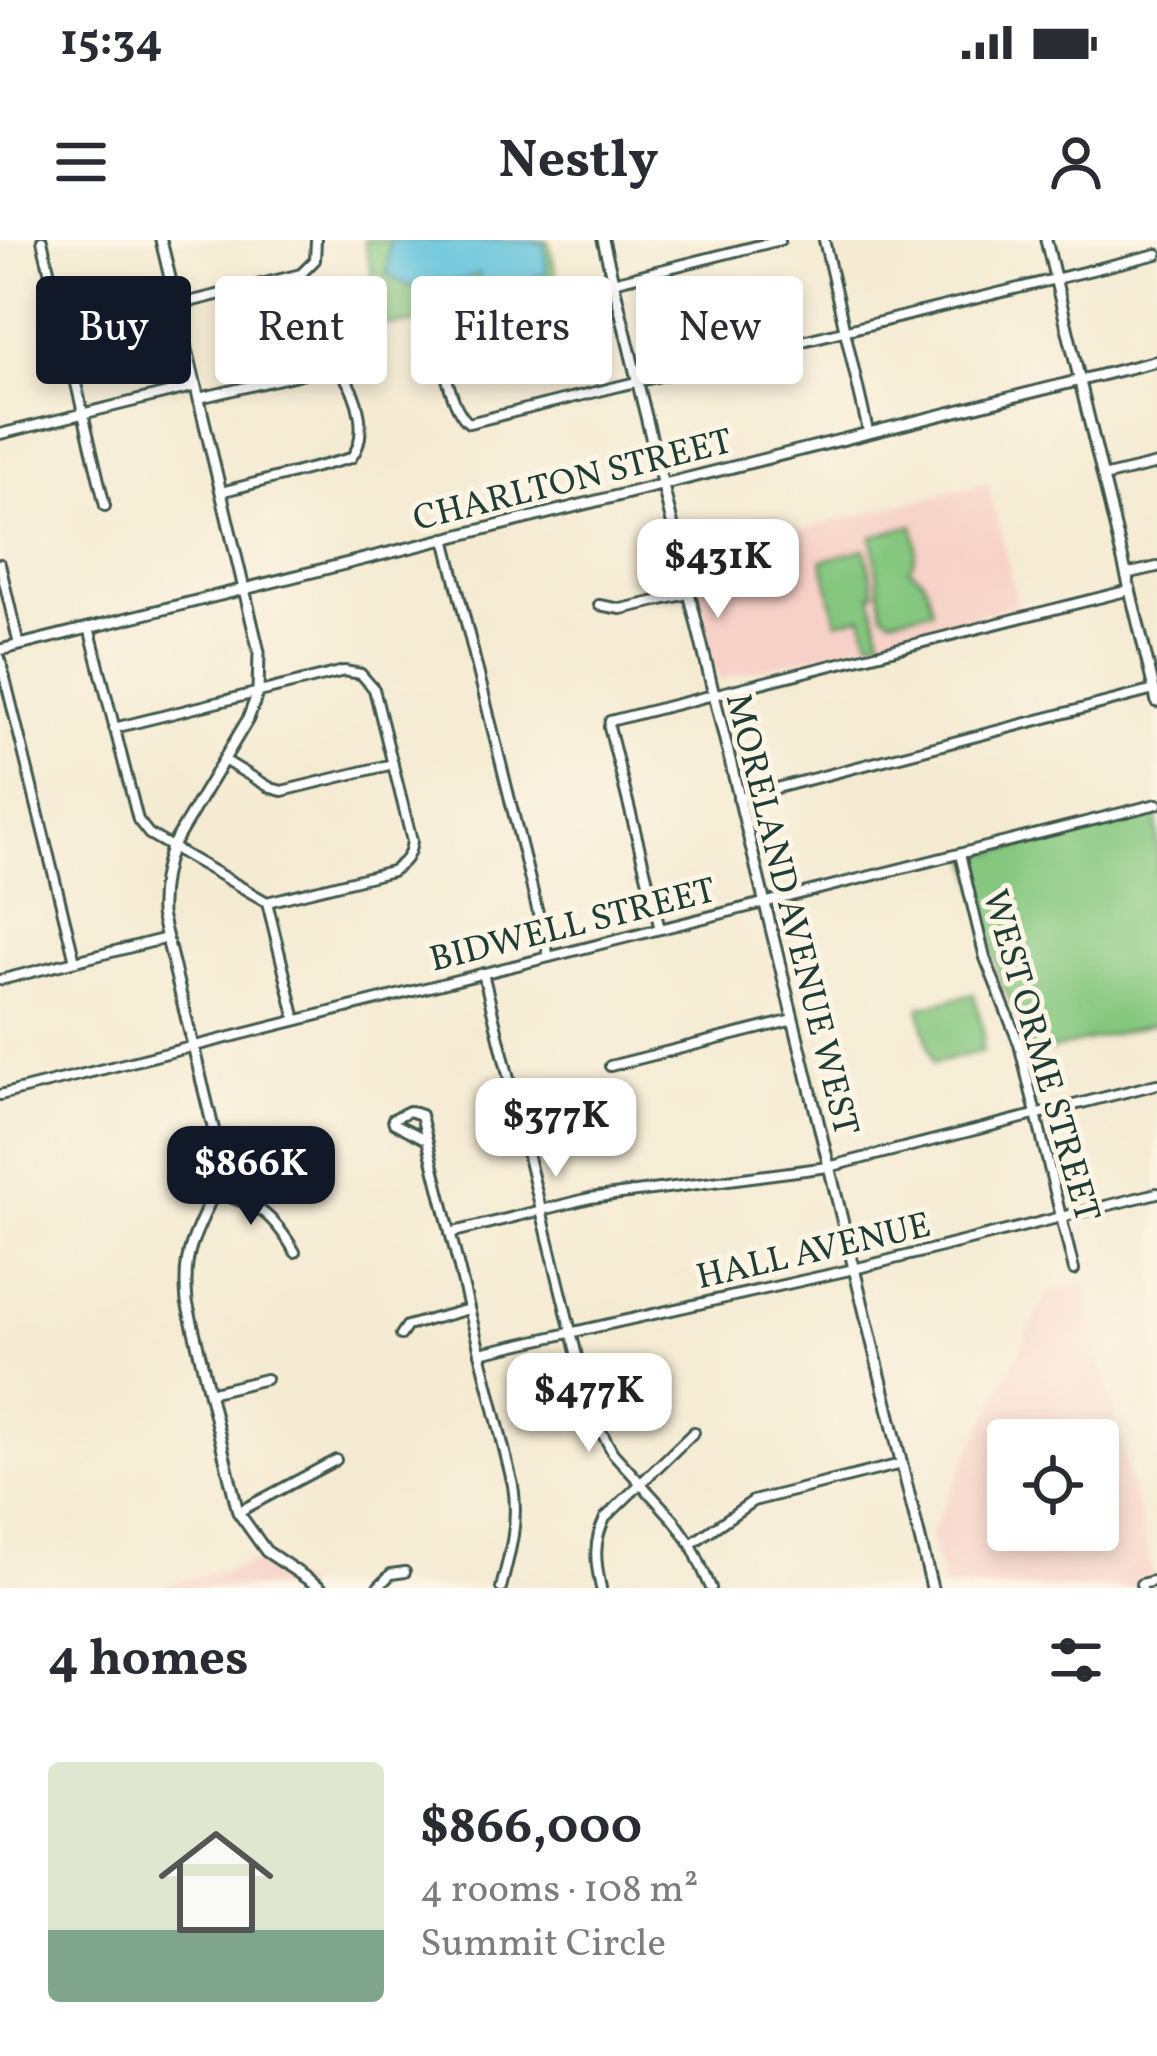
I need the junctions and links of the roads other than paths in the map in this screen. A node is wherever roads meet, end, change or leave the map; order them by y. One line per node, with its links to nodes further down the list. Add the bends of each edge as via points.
1 (42, 240): 23 (street)
2 (161, 240): 9 (street)
3 (603, 240): 11 (street, MORELAND AVENUE WEST)
4 (780, 240): 11 (street)
5 (824, 240): 13 (street)
6 (1046, 240): 10 (street)
7 (317, 241): 12 (street, via 315,260 301,274)
8 (1157, 254): 10 (street)
9 (170, 276)
10 (1055, 279): 13 (street); 18 (street)
11 (613, 282): 17 (street, MORELAND AVENUE WEST); 19 (street, via 450,322 440,344 457,413 470,423)
12 (191, 302)
13 (847, 331): 14 (street); 24 (street)
14 (803, 342)
15 (1157, 361): 18 (street, CHARLTON STREET)
16 (191, 365): 21 (street)
17 (636, 375)
18 (1079, 380): 24 (street, CHARLTON STREET); 27 (street)
19 (636, 383)
20 (638, 384): 28 (street, MORELAND AVENUE WEST)
21 (196, 386): 22 (street); 23 (street)
22 (200, 398): 29 (street); 29 (street, via 323,369 342,374 352,391 362,436 351,458)
23 (83, 414): 25 (street); 30 (street)
24 (868, 431): 28 (street, CHARLTON STREET)
25 (0, 434)
26 (1157, 464): 27 (street)
27 (1103, 477): 34 (street)
28 (662, 484): 31 (street, CHARLTON STREET); 37 (street, MORELAND AVENUE WEST)
29 (221, 492): 35 (street)
30 (105, 506)
31 (445, 538): 35 (street, CHARLTON STREET); 57 (street)
32 (0, 564): 40 (street)
33 (1157, 567): 34 (street)
34 (1126, 574): 36 (street)
35 (244, 588): 39 (street, CHARLTON STREET); 43 (street, via 259,652)
36 (1130, 590): 42 (street); 44 (street)
37 (688, 594): 38 (street, via 621,610); 44 (street, MORELAND AVENUE WEST)
38 (599, 605)
39 (89, 627): 40 (street, CHARLTON STREET); 46 (street)
40 (19, 645): 41 (street, CHARLTON STREET)
41 (0, 654): 58 (street)
42 (1154, 690): 45 (street); 49 (street)
43 (258, 692): 46 (street); 47 (street); 48 (street, via 361,674 374,689)
44 (712, 693): 49 (street, MORELAND AVENUE WEST); 55 (street, via 610,721)
45 (1157, 702)
46 (114, 728): 51 (street, via 138,820)
47 (224, 760): 48 (street, via 282,791); 51 (street)
48 (393, 764): 53 (street, via 412,841 405,862)
49 (738, 798): 54 (street, MORELAND AVENUE WEST)
50 (1157, 804): 52 (street, BIDWELL STREET)
51 (171, 848): 53 (street); 56 (street, via 160,892)
52 (959, 854): 54 (street, BIDWELL STREET); 67 (street, WEST ORME STREET)
53 (267, 902): 61 (street)
54 (764, 903): 55 (street, BIDWELL STREET); 62 (street, MORELAND AVENUE WEST)
55 (659, 929): 57 (street, BIDWELL STREET)
56 (167, 938): 58 (street); 63 (street)
57 (549, 957): 59 (street, BIDWELL STREET)
58 (75, 961): 60 (street)
59 (483, 973): 61 (street, BIDWELL STREET); 72 (street)
60 (0, 980)
61 (296, 1020): 63 (street, BIDWELL STREET)
62 (793, 1020): 64 (street); 69 (street, MORELAND AVENUE WEST)
63 (194, 1046): 66 (street, BIDWELL STREET); 70 (street, via 218,1148)
64 (610, 1066)
65 (1157, 1084): 67 (street)
66 (0, 1095)
67 (1036, 1114): 69 (street); 73 (street, WEST ORME STREET)
68 (427, 1140): 68 (street, via 415,1111 393,1119 394,1123); 74 (street)
69 (828, 1166): 72 (street); 76 (street, MORELAND AVENUE WEST)
70 (216, 1193): 75 (street, via 265,1212); 83 (street, via 185,1277)
71 (1157, 1193): 73 (street, HALL AVENUE)
72 (541, 1210): 74 (street); 79 (street)
73 (1062, 1218): 76 (street, HALL AVENUE); 77 (street, WEST ORME STREET)
74 (450, 1233): 78 (street)
75 (295, 1252)
76 (854, 1269): 79 (street, HALL AVENUE); 86 (street, MORELAND AVENUE WEST)
77 (1074, 1270)
78 (469, 1309): 80 (street, via 407,1326); 81 (street)
79 (571, 1331): 81 (street, HALL AVENUE); 87 (street, via 596,1422)
80 (401, 1335)
81 (480, 1354): 95 (street, via 516,1505)
82 (266, 1379): 83 (street)
83 (209, 1393): 88 (street)
84 (694, 1432): 87 (street)
85 (336, 1460): 88 (street)
86 (901, 1464): 89 (street, via 753,1501); 98 (street, MORELAND AVENUE WEST)
87 (640, 1484): 89 (street); 96 (street, via 598,1534)
88 (238, 1512): 93 (street, via 266,1551)
89 (691, 1544): 97 (street)
90 (405, 1572): 94 (street)
91 (1157, 1580): 92 (street)
92 (1142, 1586)
93 (321, 1588)
94 (377, 1588)
95 (501, 1588)
96 (601, 1588)
97 (711, 1588)
98 (932, 1588)

